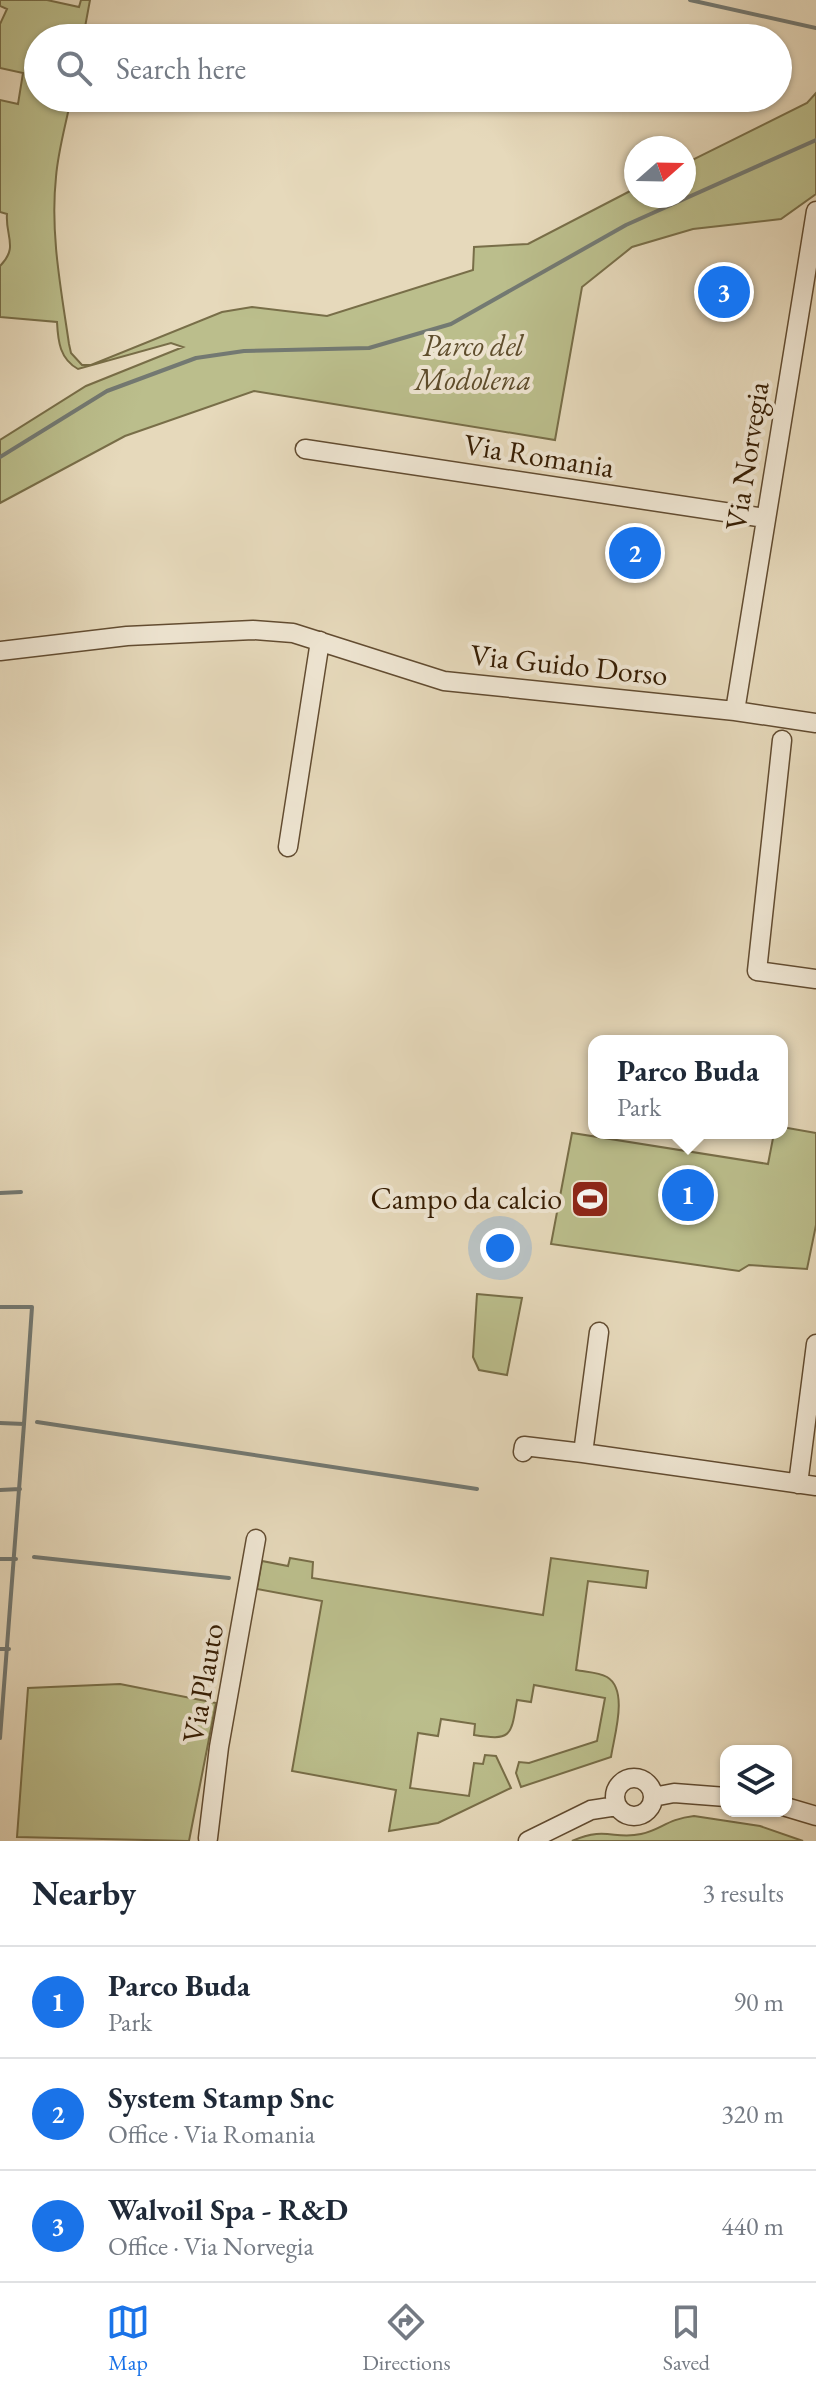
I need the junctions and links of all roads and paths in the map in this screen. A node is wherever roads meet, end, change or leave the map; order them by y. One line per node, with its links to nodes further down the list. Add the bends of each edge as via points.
1 (816, 211): 3 (street, Via Norvegia)
2 (305, 449): 3 (street, Via Romania)
3 (765, 518): 6 (street, Via Norvegia)
4 (320, 641): 5 (street, Via Guido Dorso, via 253,630 127,636); 6 (street, Via Guido Dorso, via 444,681); 9 (street)
5 (0, 651)
6 (735, 711): 7 (street, Via Guido Dorso)
7 (816, 723)
8 (782, 740): 10 (street, via 757,971)
9 (288, 847)
10 (816, 979)
11 (599, 1332): 14 (street)
12 (816, 1344): 15 (street)
13 (523, 1452): 14 (street, via 524,1446)
14 (583, 1453): 15 (street)
15 (807, 1485)
16 (256, 1539): 22 (street, Via Plauto)
17 (653, 1797): 18 (street); 19 (street, via 650,1808 639,1815 628,1815); 19 (street, via 643,1780 627,1779 617,1788)
18 (720, 1797)
19 (617, 1806): 23 (street, via 591,1810)
20 (792, 1809): 21 (street)
21 (816, 1816)
22 (208, 1840)
23 (528, 1841)

